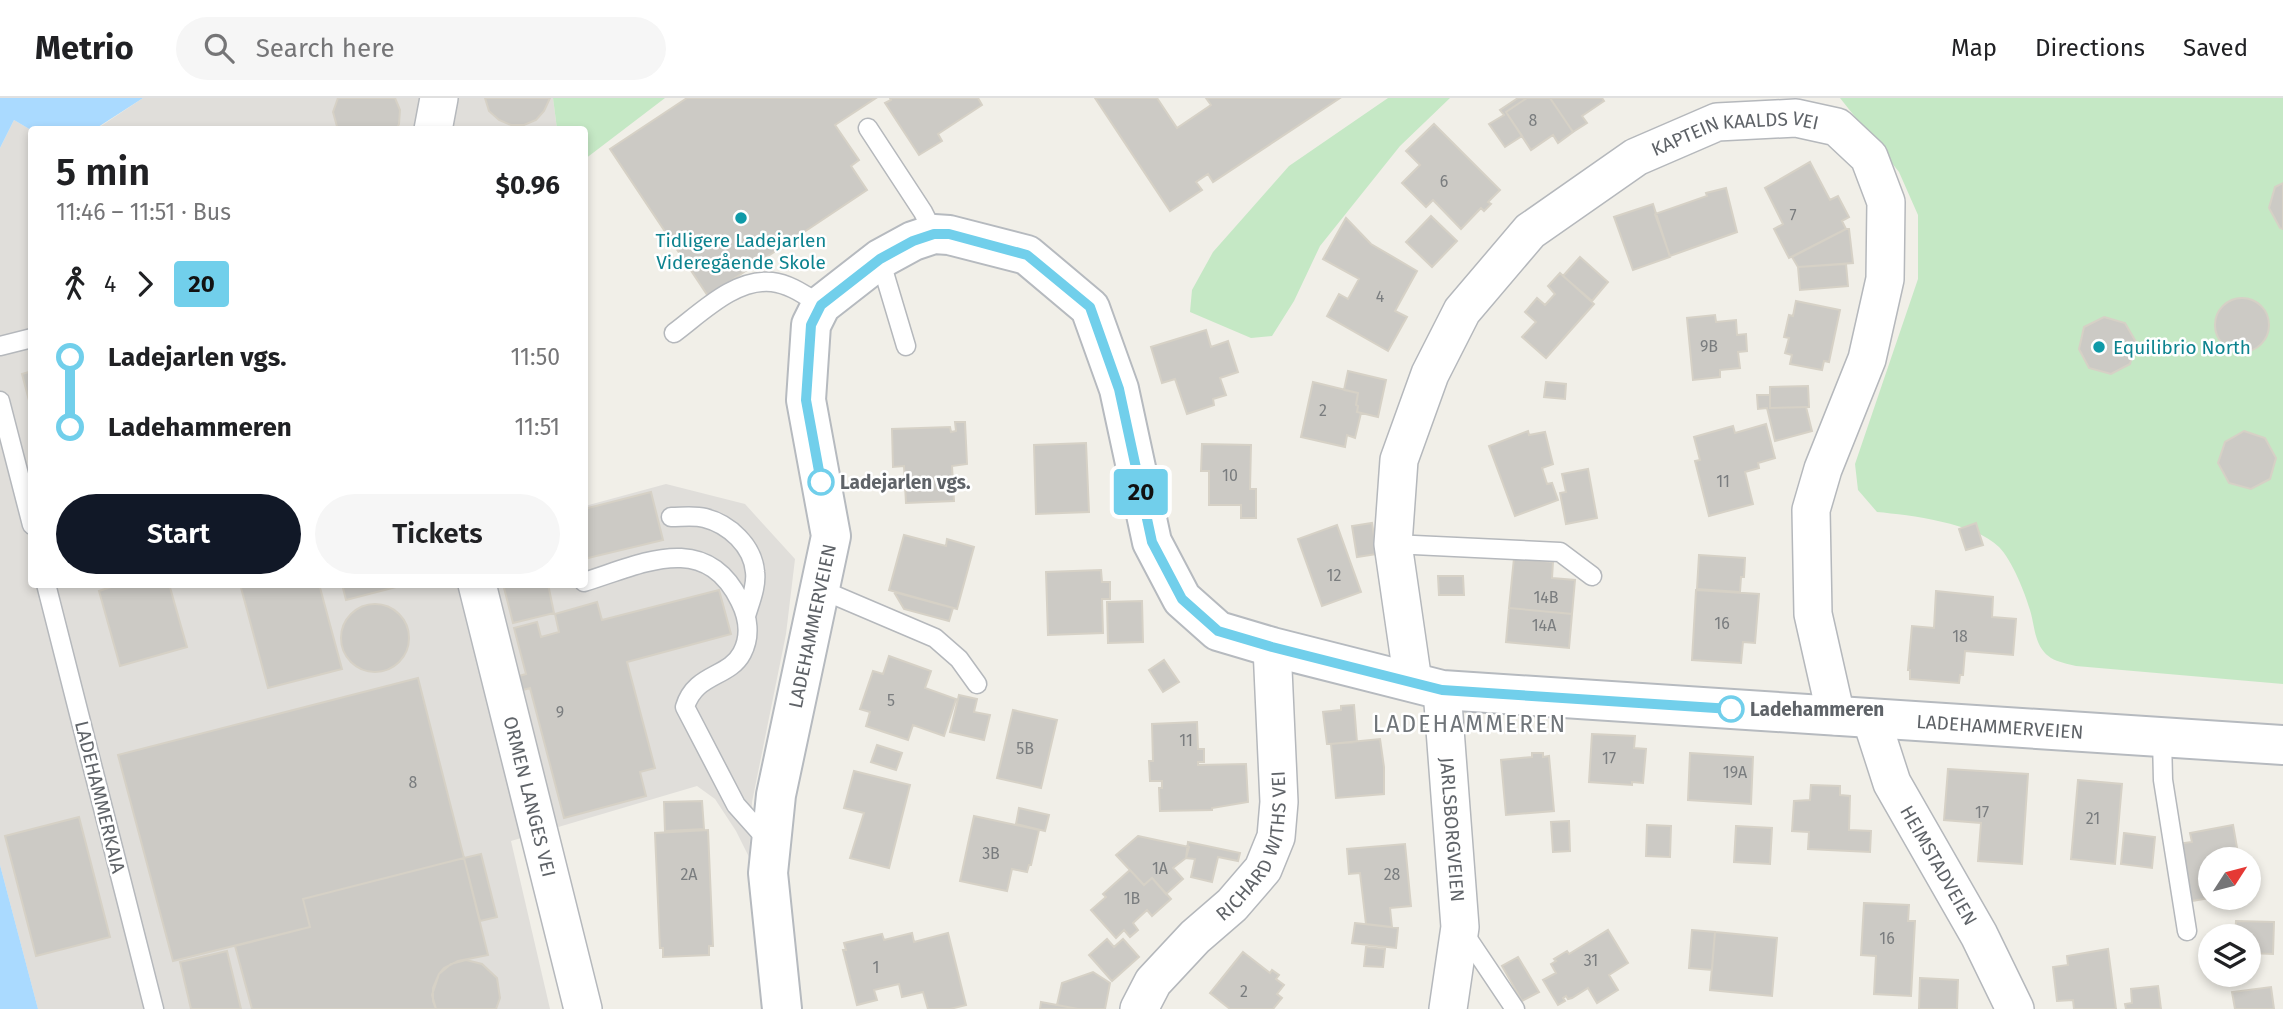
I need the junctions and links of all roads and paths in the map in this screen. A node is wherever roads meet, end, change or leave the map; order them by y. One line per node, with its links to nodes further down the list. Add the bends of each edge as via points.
1 (439, 98): 2 (street)
2 (434, 126)
3 (869, 128): 4 (lane)
4 (934, 234): 5 (street); 21 (street, LADEHAMMERVEIEN, via 1027,255 1090,307 1119,389 1152,542 1182,599 1218,631)
5 (880, 259): 6 (street); 10 (lane)
6 (821, 305): 7 (lane, via 774,282 751,283); 19 (street, LADEHAMMERVEIEN, via 811,325 806,400 831,536)
7 (674, 333)
8 (28, 339): 9 (lane)
9 (0, 346)
10 (906, 346)
11 (0, 401): 12 (lane)
12 (28, 510)
13 (671, 517): 20 (lane, via 703,517 739,537 755,571)
14 (1393, 544): 15 (lane, via 1560,552); 23 (street, KAPTEIN KAALDS VEI); 24 (street, KAPTEIN KAALDS VEI, via 1399,460 1430,374 1462,311 1530,231 1636,157 1717,122 1796,118 1836,127 1869,157 1886,202 1885,279 1867,359 1811,509 1813,614)
15 (1592, 576)
16 (588, 581): 20 (lane, via 664,557 687,556 723,574)
17 (48, 588): 30 (lane, LADEHAMMERKAIA)
18 (478, 588): 31 (street, ORMEN LANGES VEI)
19 (820, 589): 22 (lane, via 935,638 959,659); 27 (street, LADEHAMMERVEIEN, via 776,795)
20 (746, 616): 27 (lane, via 748,631 741,656 701,682 685,707 736,804)
21 (1272, 647): 23 (street, LADEHAMMERVEIEN); 33 (street, RICHARD WITHS VEI, via 1279,802 1276,837 1263,869 1153,982)
22 (977, 684)
23 (1427, 686): 24 (street, LADEHAMMERVEIEN); 28 (street, JARLSBORGVEIEN)
24 (1853, 717): 25 (street, LADEHAMMERVEIEN); 36 (street, HEIMSTADVEIEN, via 1979,935)
25 (2162, 738): 26 (street, LADEHAMMERVEIEN); 29 (lane, via 2163,780)
26 (2283, 745)
27 (771, 845): 32 (street, LADEHAMMERVEIEN, via 768,873)
28 (1460, 927): 34 (street, JARLSBORGVEIEN); 35 (lane, JARLSBORGVEIEN)
29 (2187, 931)
30 (154, 1009)
31 (583, 1009)
32 (782, 1009)
33 (1139, 1009)
34 (1448, 1009)
35 (1515, 1009)
36 (2015, 1009)

